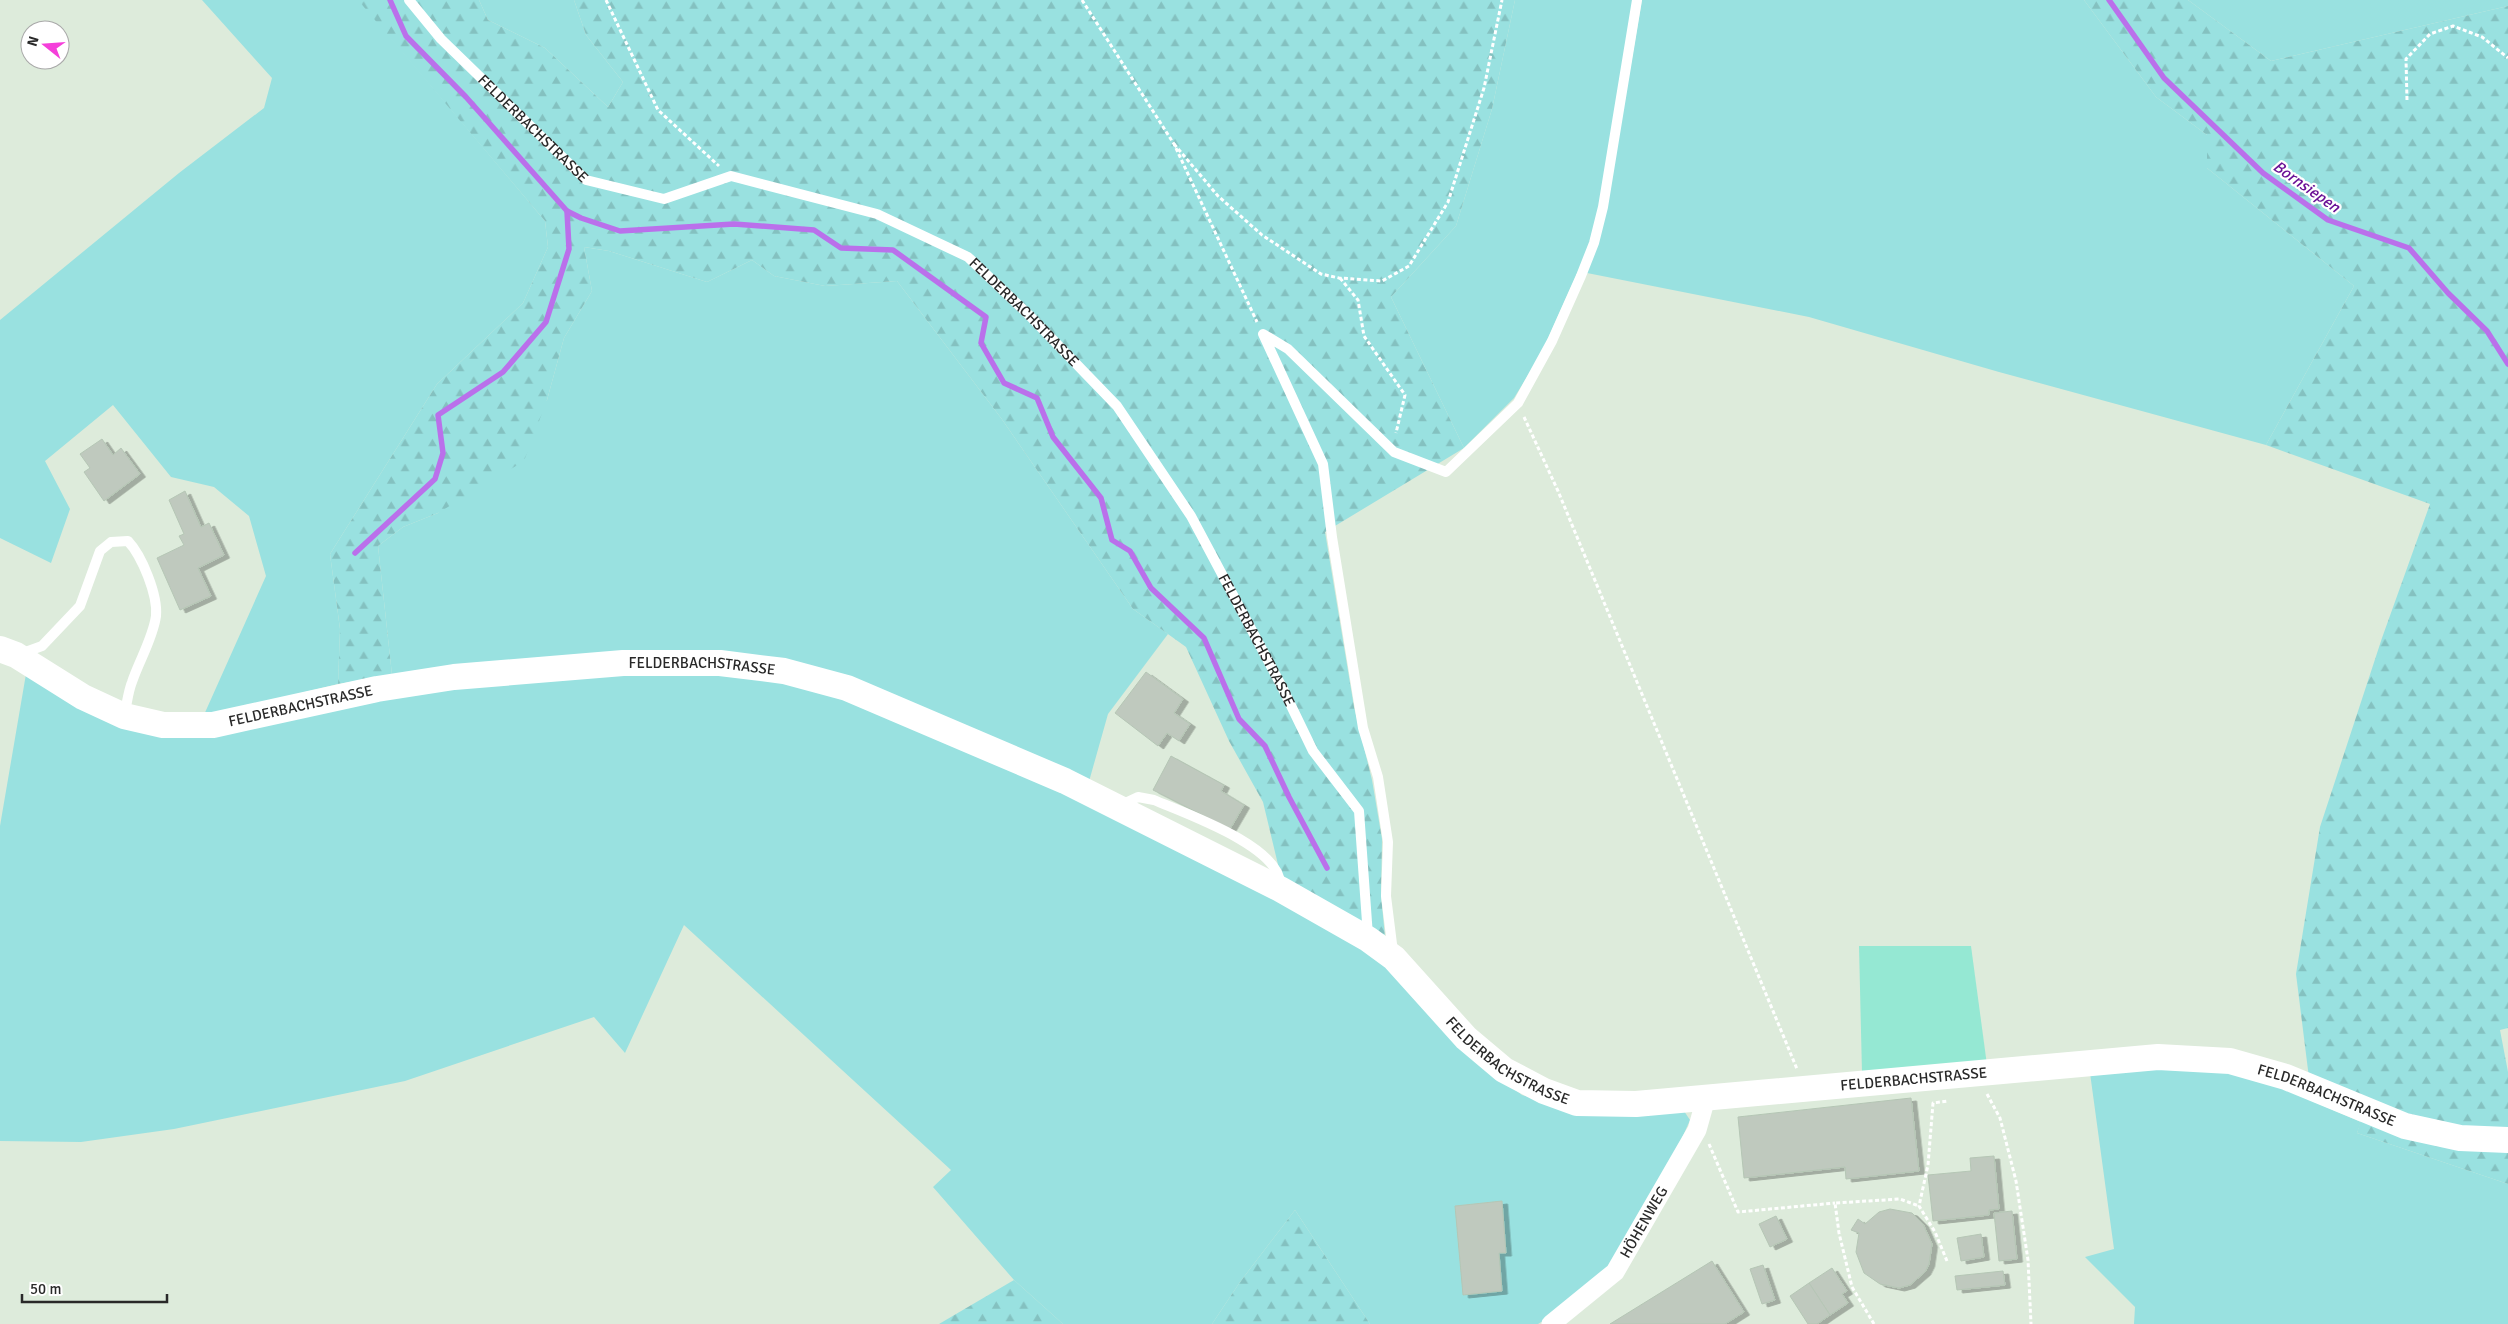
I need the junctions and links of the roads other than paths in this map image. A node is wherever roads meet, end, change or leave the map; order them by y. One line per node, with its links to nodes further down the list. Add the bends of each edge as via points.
1 (409, 0): 5 (lane, FELDERBACHSTRASSE, via 441,39 586,180 664,198 730,176 877,214 968,256 1028,314 1117,406 1191,516 1313,751 1359,811)
2 (1637, 0): 6 (lane, via 1609,178 1594,243 1552,341 1518,403 1446,472 1394,452 1288,350 1263,334 1323,464 1364,728 1378,777 1388,842 1386,896)
3 (8, 652): 4 (street, FELDERBACHSTRASSE, via 83,697); 4 (lane, via 42,646 80,606 100,551 111,542 128,541 136,549 146,573 156,604 156,617 131,684)
4 (124, 716): 5 (street, FELDERBACHSTRASSE, via 163,725 214,725 377,689 454,676 623,663 720,663 784,671 846,688 1065,781 1280,889)
5 (1368, 939): 6 (street, FELDERBACHSTRASSE)
6 (1394, 958): 7 (street, FELDERBACHSTRASSE, via 1466,1038 1504,1070 1544,1091 1577,1103)
7 (1703, 1109): 8 (street, FELDERBACHSTRASSE, via 1805,1088 1982,1089 2158,1057 2230,1061 2286,1077 2405,1126 2460,1138); 9 (street, HÖHENWEG, via 1697,1130 1615,1272)
8 (2508, 1140)
9 (1551, 1324)

